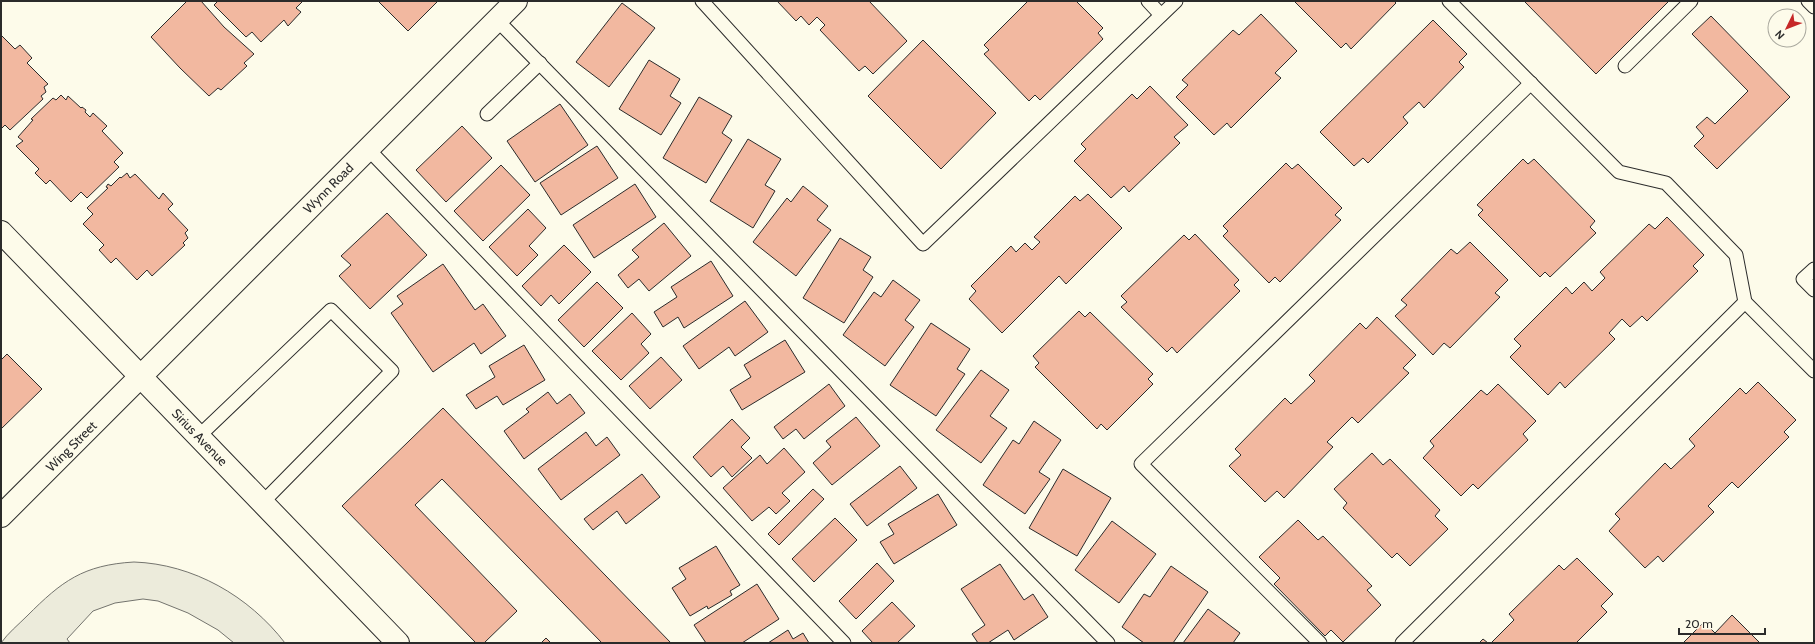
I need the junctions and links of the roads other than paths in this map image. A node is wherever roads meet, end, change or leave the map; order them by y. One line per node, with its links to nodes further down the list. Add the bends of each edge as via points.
1 (516, 1): 10 (street, Wynn Road)
2 (702, 1): 9 (lane, via 923,244)
3 (1148, 1): 9 (lane)
4 (1176, 1): 9 (lane)
5 (1449, 1): 13 (lane)
6 (1691, 1): 12 (lane)
7 (1808, 1): 8 (lane)
8 (1814, 6)
9 (1161, 14)
10 (497, 20): 11 (lane); 15 (street, Wynn Road)
11 (540, 63): 14 (lane); 27 (lane)
12 (1625, 66)
13 (1531, 84): 19 (lane, via 1619,172 1666,183 1736,255); 28 (lane, via 1140,464)
14 (487, 114)
15 (368, 149): 21 (street, Wynn Road); 26 (lane)
16 (1, 232): 21 (street, Sirius Avenue)
17 (1814, 269): 18 (lane, via 1803,279)
18 (1814, 290)
19 (1745, 302): 20 (lane); 29 (lane)
20 (1814, 371)
21 (141, 375): 22 (street, Sirius Avenue); 24 (street, Wing Street)
22 (199, 436): 23 (street, Sirius Avenue); 23 (lane, via 331,310 392,371)
23 (263, 502): 25 (street, Sirius Avenue)
24 (1, 516)
25 (398, 643)
26 (844, 643)
27 (1108, 643)
28 (1320, 643)
29 (1402, 643)

